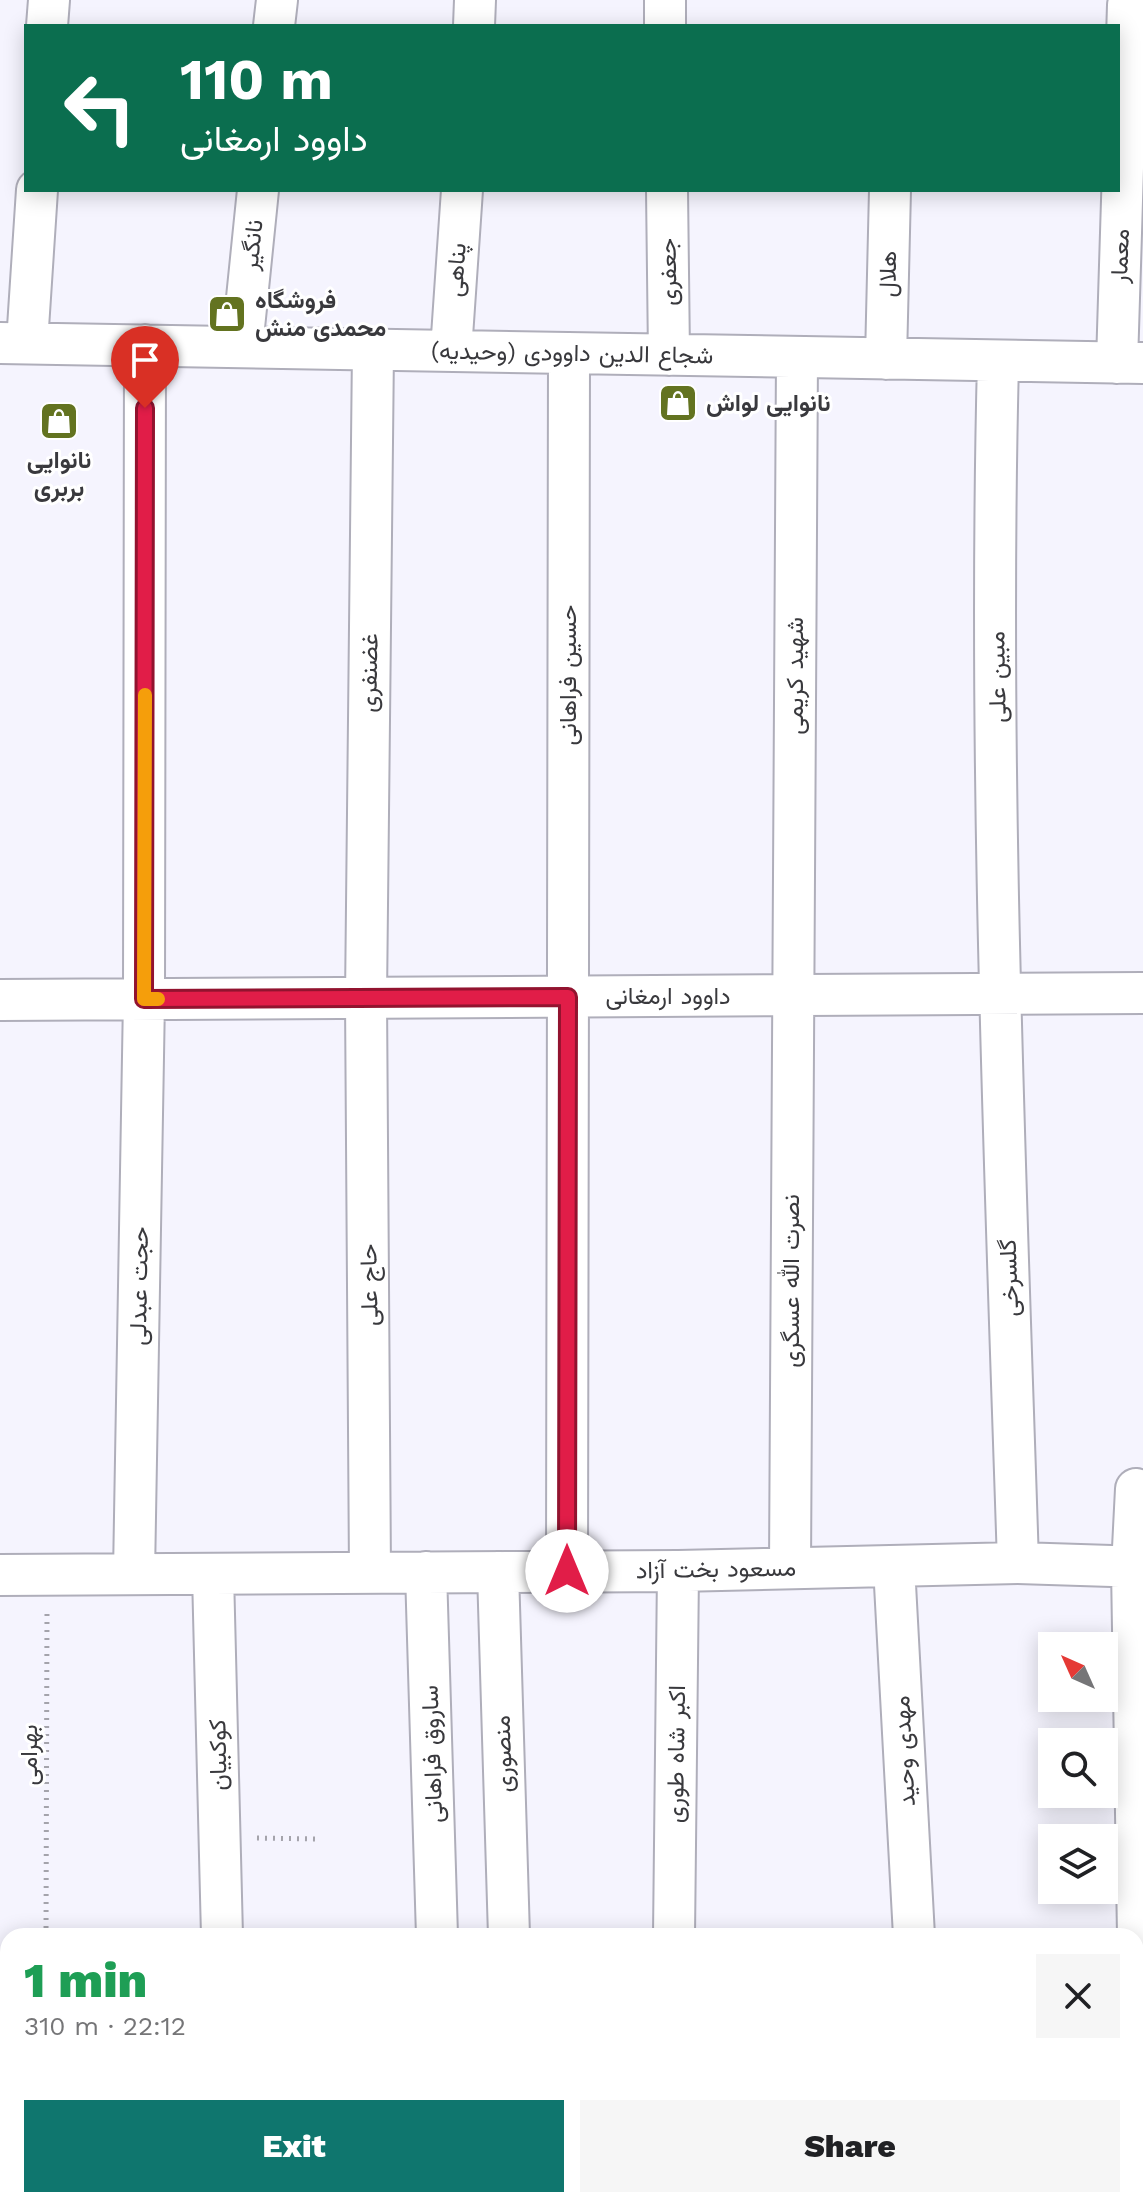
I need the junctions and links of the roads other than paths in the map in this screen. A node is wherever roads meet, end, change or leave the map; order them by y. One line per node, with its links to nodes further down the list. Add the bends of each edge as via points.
1 (49, 0): 6 (street)
2 (277, 0): 7 (street)
3 (475, 0): 8 (street)
4 (665, 0): 9 (street)
5 (1136, 5): 25 (street, معمار)
6 (47, 24)
7 (274, 24)
8 (474, 24)
9 (665, 24)
10 (37, 192): 15 (street)
11 (258, 192): 17 (street, نانگیر)
12 (462, 192): 19 (street, پناهی)
13 (667, 192): 21 (street, جعفری)
14 (890, 192): 23 (street, هلال)
15 (14, 343): 16 (street, شجاع الدین داوودی (وحیدیه))
16 (145, 345): 17 (street, شجاع الدین داوودی (وحیدیه)); 31 (street, حجت عبدلی)
17 (242, 347): 18 (street, شجاع الدین داوودی (وحیدیه))
18 (373, 349): 19 (street, شجاع الدین داوودی (وحیدیه)); 30 (street, غضنفری)
19 (451, 351): 20 (street, شجاع الدین داوودی (وحیدیه))
20 (569, 353): 21 (street, شجاع الدین داوودی (وحیدیه)); 29 (street, حسین فراهانی)
21 (669, 355): 22 (street, شجاع الدین داوودی (وحیدیه))
22 (797, 357): 23 (street, شجاع الدین داوودی (وحیدیه)); 28 (street, شهید کریمی)
23 (886, 359): 24 (street, شجاع الدین داوودی (وحیدیه))
24 (998, 361): 25 (street, شجاع الدین داوودی (وحیدیه)); 27 (street, مبین علی)
25 (1130, 363)
26 (1143, 993): 27 (street, داوود ارمغانی)
27 (1000, 994): 28 (street, داوود ارمغانی); 34 (street, گلسرخی)
28 (793, 995): 29 (street, داوود ارمغانی); 36 (street, نصرت الله عسگری)
29 (568, 997): 30 (street, داوود ارمغانی); 38 (street, حسین فراهانی)
30 (366, 998): 31 (street, داوود ارمغانی); 42 (street, حاج علی)
31 (144, 999): 32 (street, داوود ارمغانی); 43 (street, حجت عبدلی)
32 (0, 1000)
33 (1136, 1489): 37 (street)
34 (1018, 1563): 35 (street, مسعود بخت آزاد); 37 (street, مسعود بخت آزاد)
35 (894, 1566): 36 (street, مسعود بخت آزاد); 50 (street, مهدی وحید)
36 (790, 1567): 39 (street, مسعود بخت آزاد)
37 (1138, 1568): 51 (street)
38 (567, 1571): 39 (street, مسعود بخت آزاد); 41 (street, مسعود بخت آزاد)
39 (678, 1571): 49 (street, اکبر شاه طوری)
40 (426, 1572): 41 (street, مسعود بخت آزاد); 42 (street, مسعود بخت آزاد); 47 (street, ساروق فراهانی)
41 (498, 1572): 48 (street, منصوری)
42 (370, 1573): 44 (street, مسعود بخت آزاد)
43 (134, 1574): 44 (street, مسعود بخت آزاد); 45 (street, مسعود بخت آزاد)
44 (213, 1574): 46 (street, کوکبیان)
45 (0, 1575)
46 (222, 1928)
47 (437, 1928)
48 (509, 1928)
49 (674, 1928)
50 (914, 1928)
51 (1139, 1928)

